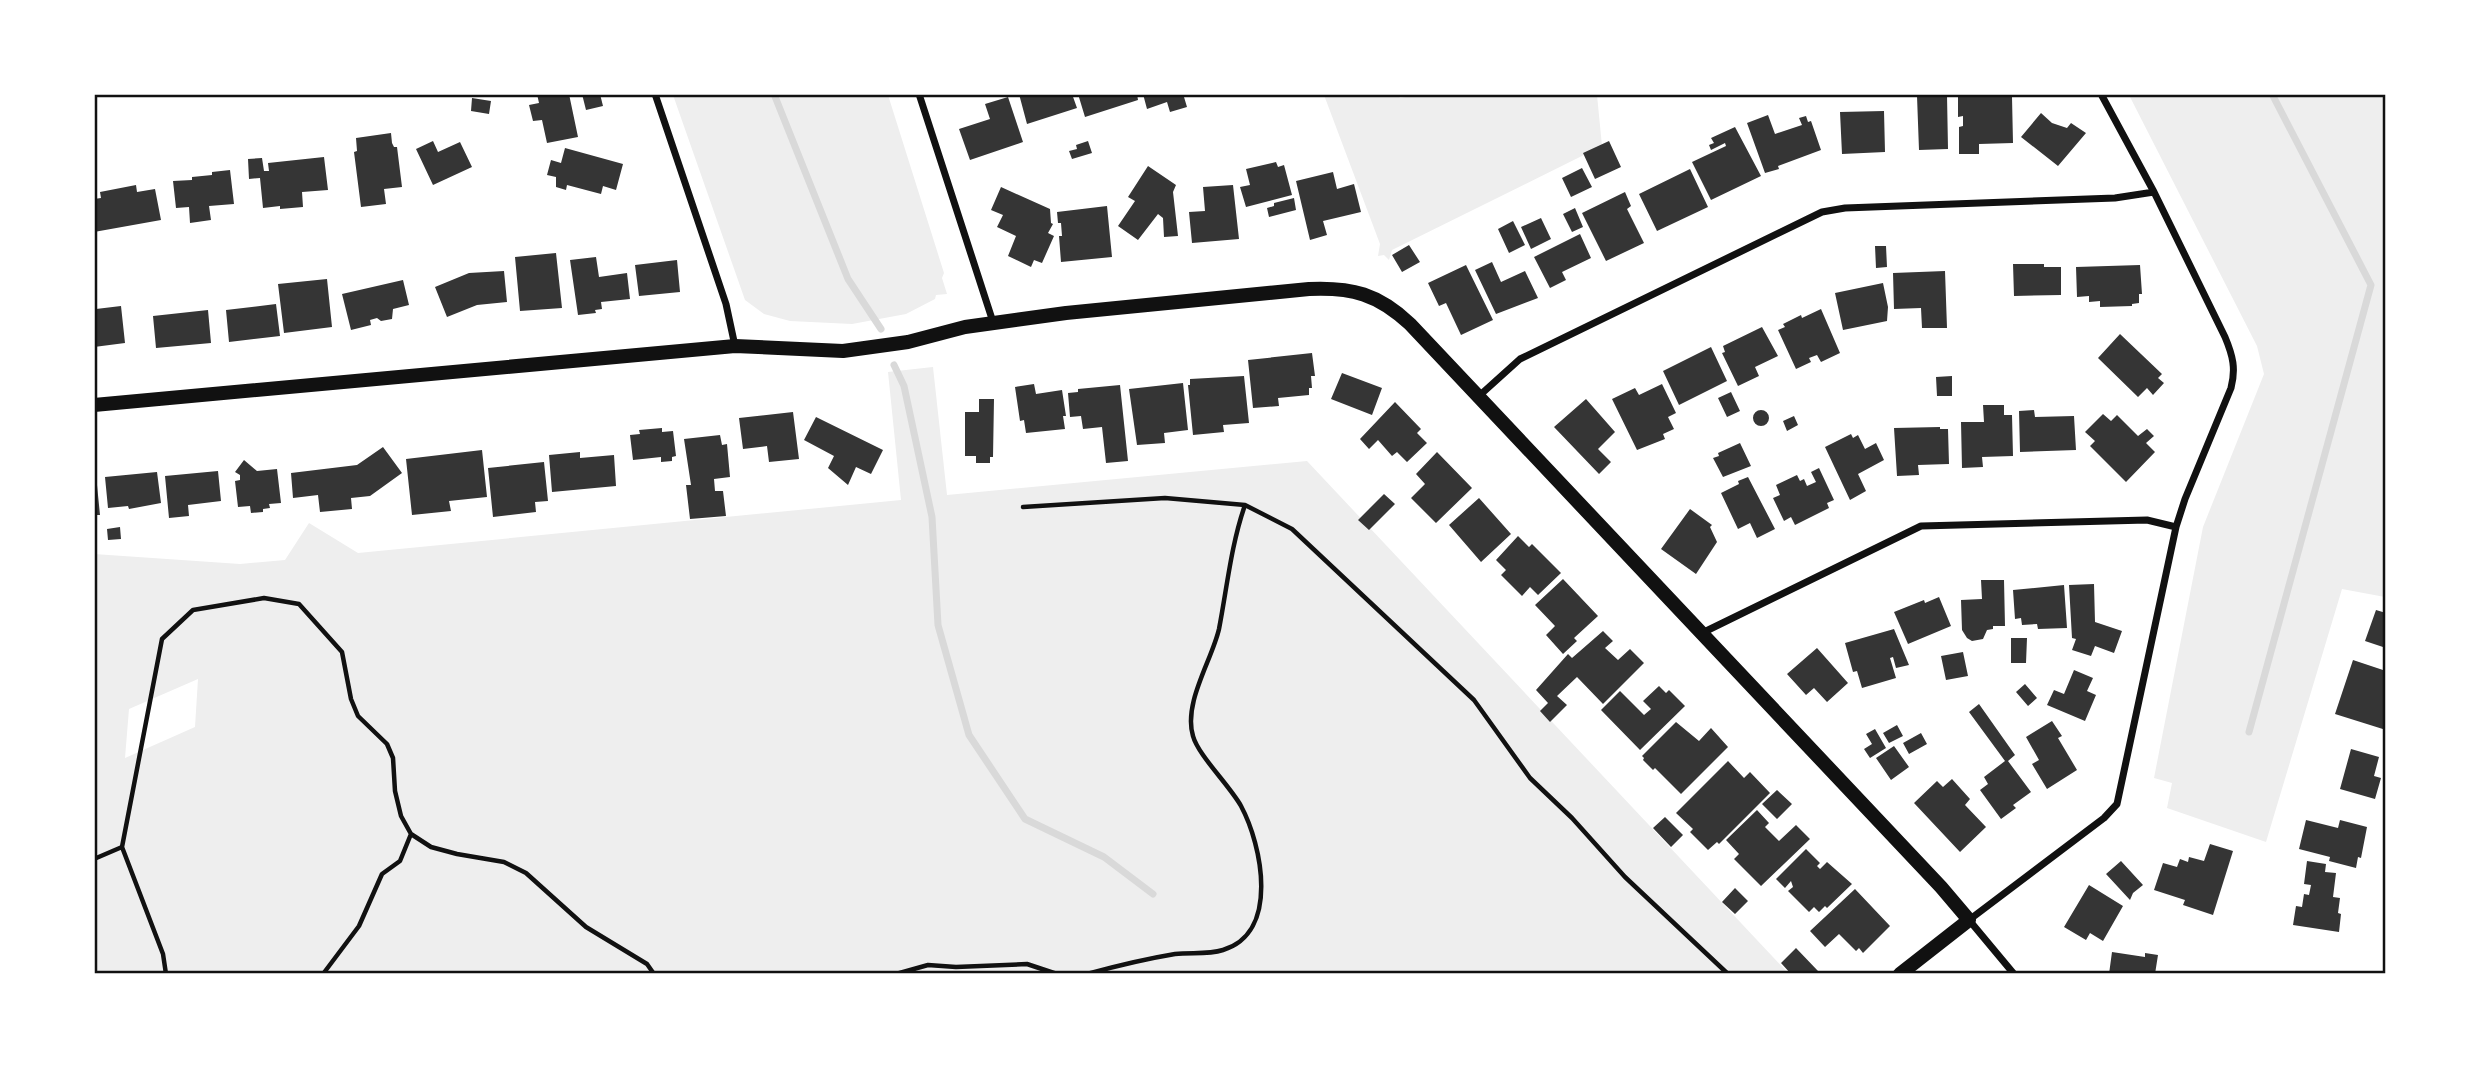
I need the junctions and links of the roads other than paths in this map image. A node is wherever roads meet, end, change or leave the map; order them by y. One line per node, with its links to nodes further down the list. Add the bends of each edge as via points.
1 (655, 94): 6 (street, via 726,304)
2 (919, 94): 5 (street)
3 (2101, 94): 4 (street)
4 (2154, 192): 7 (street, via 2115,198 1822,212 1520,359); 9 (street, via 2225,337 2235,367 2231,388)
5 (993, 323): 6 (main road, via 843,351); 7 (main road, via 1295,290 1343,289 1370,296 1397,312)
6 (735, 346): 8 (main road)
7 (1478, 397): 10 (main road)
8 (94, 405)
9 (2176, 527): 10 (street, via 2147,520 1920,526); 11 (street, via 2117,804)
10 (1702, 634): 11 (main road)
11 (1969, 920): 12 (main road); 13 (street)
12 (1900, 974)
13 (2014, 974)

